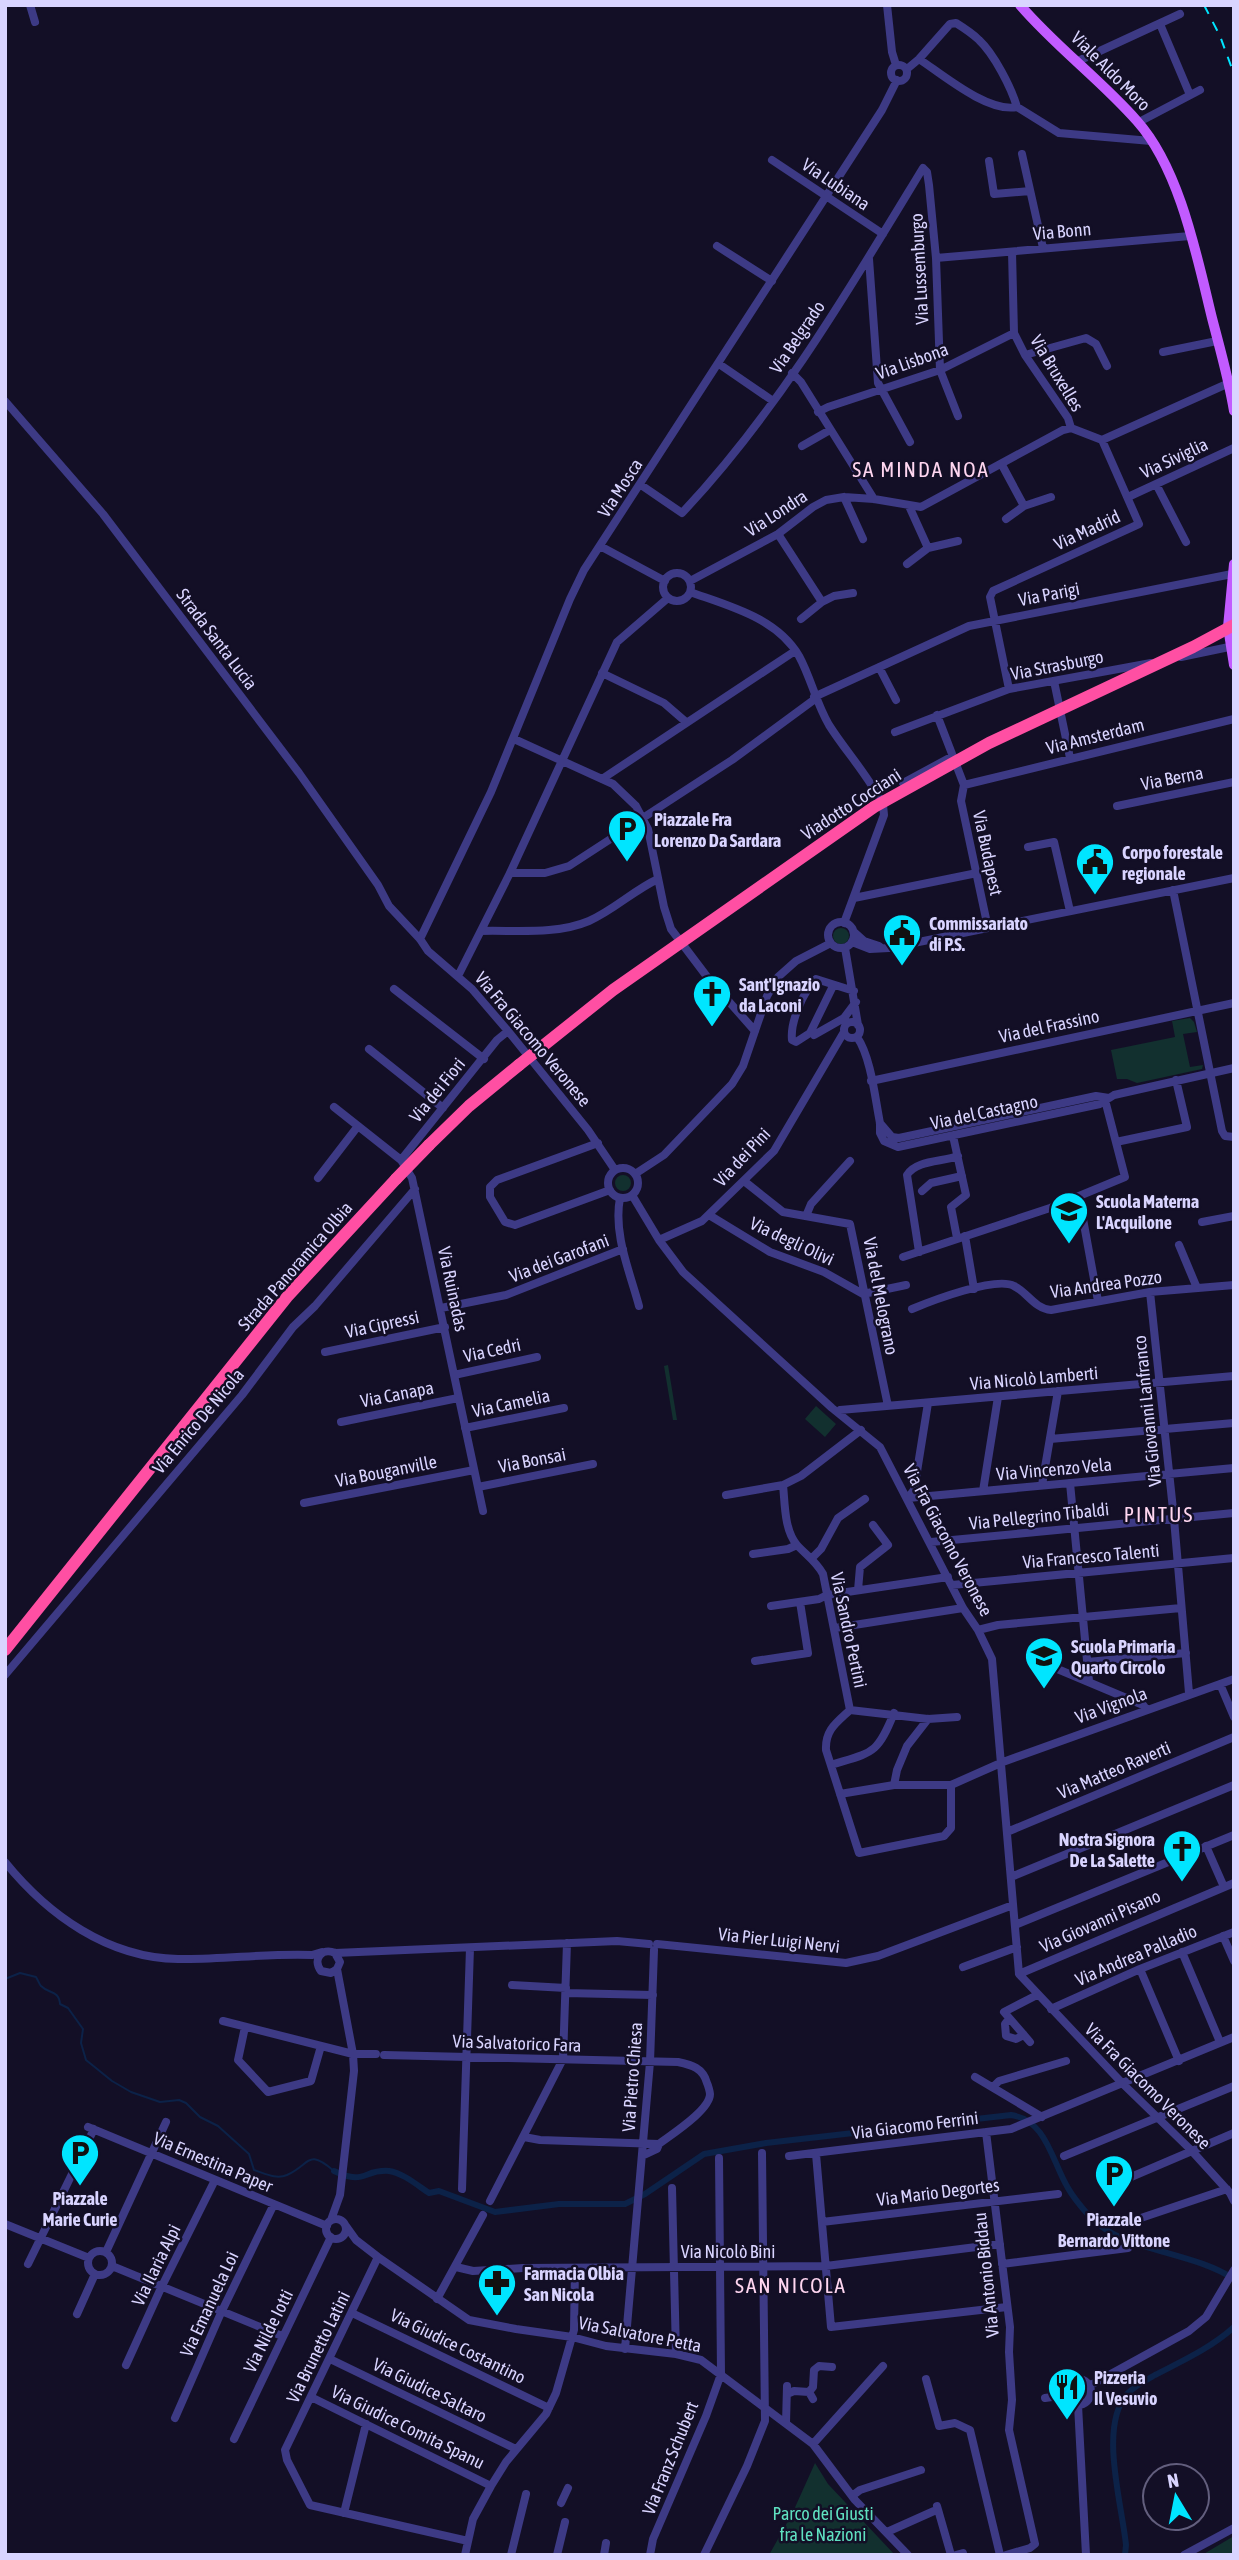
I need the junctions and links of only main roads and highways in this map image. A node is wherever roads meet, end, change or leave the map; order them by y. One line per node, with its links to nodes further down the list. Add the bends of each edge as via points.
1 (1023, 6): 2 (main road, Viale Aldo Moro, via 1139,122 1174,182)
2 (1234, 411)
3 (1233, 569): 5 (main road, via 1228,603)
4 (1234, 625): 6 (highway, Viadotto Cocciani, bridge, via 989,743 874,807 612,990)
5 (1234, 665)
6 (519, 1065): 7 (highway, Strada Panoramica Olbia, bridge, via 429,1145 288,1297)
7 (5, 1650)

